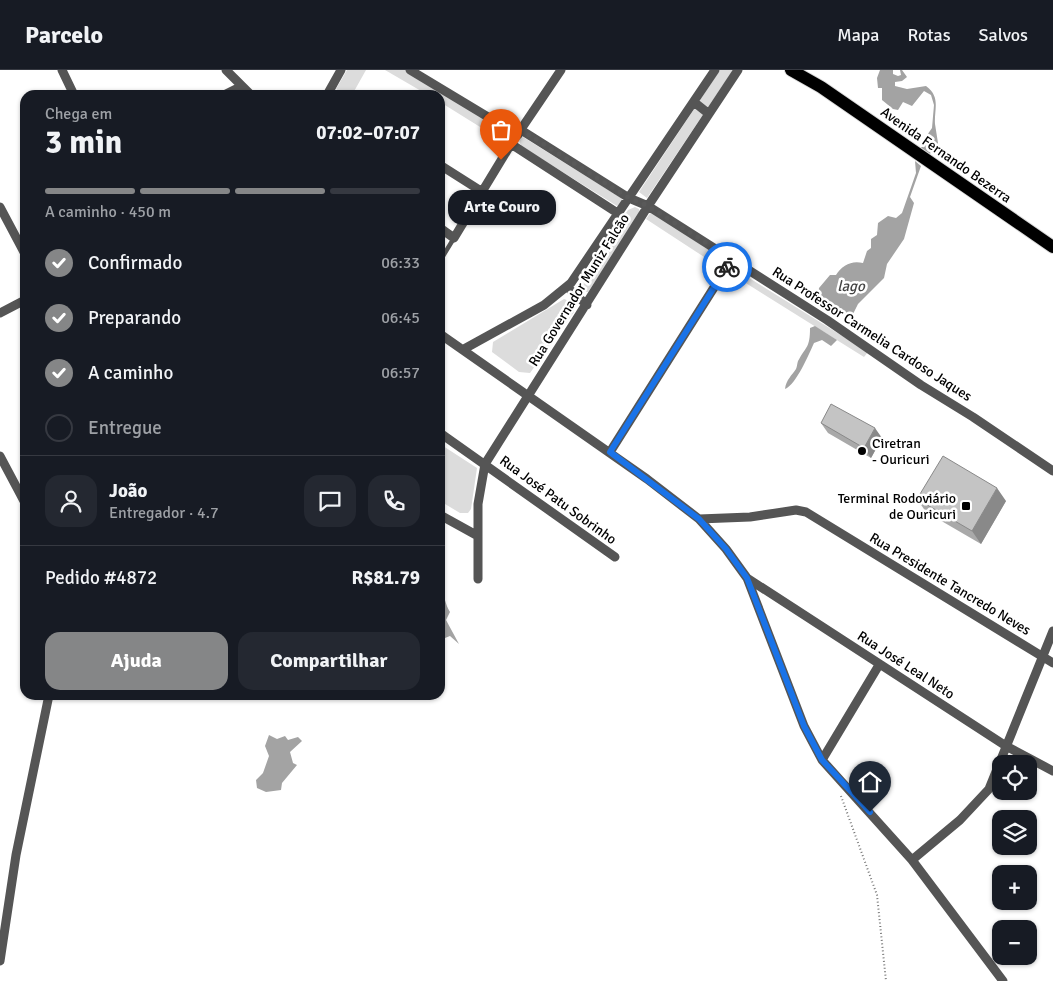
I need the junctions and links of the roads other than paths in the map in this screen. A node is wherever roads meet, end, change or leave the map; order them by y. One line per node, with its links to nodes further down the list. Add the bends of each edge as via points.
1 (226, 70): 10 (street)
2 (341, 70): 16 (street)
3 (410, 70): 17 (street, Rua Professor Carmelia Cardoso Jaques)
4 (561, 70): 21 (street)
5 (715, 70): 19 (street, Rua Governador Muniz Falcão)
6 (738, 70): 20 (street, Rua Governador Muniz Falcão)
7 (791, 70): 11 (main road, Avenida Fernando Bezerra)
8 (803, 70): 11 (main road, Avenida Fernando Bezerra)
9 (64, 71): 12 (street)
10 (242, 86): 13 (street); 14 (street); 15 (street)
11 (821, 87): 32 (main road, Avenida Fernando Bezerra)
12 (72, 90)
13 (234, 90)
14 (244, 90)
15 (246, 90)
16 (331, 90)
17 (445, 90)
18 (445, 90): 21 (street, Rua Professor Carmelia Cardoso Jaques)
19 (694, 102): 20 (street); 25 (street, Rua Governador Muniz Falcão)
20 (709, 114): 26 (street, Rua Governador Muniz Falcão)
21 (519, 133): 22 (street); 25 (street, Rua Professor Carmelia Cardoso Jaques)
22 (511, 144): 24 (street); 28 (street)
23 (445, 168): 24 (street)
24 (481, 192): 30 (street)
25 (629, 198): 26 (street, Rua Professor Carmelia Cardoso Jaques); 28 (street, Rua Governador Muniz Falcão)
26 (648, 206): 34 (street, Rua Professor Carmelia Cardoso Jaques); 37 (street, Rua Governador Muniz Falcão)
27 (0, 207): 31 (street)
28 (619, 214): 35 (street, Rua Governador Muniz Falcão, via 580,272)
29 (445, 232): 30 (street)
30 (454, 238): 33 (lane)
31 (20, 245)
32 (1053, 247)
33 (445, 253)
34 (732, 259): 43 (street); 46 (street, Rua Professor Carmelia Cardoso Jaques)
35 (566, 287): 37 (street); 40 (street, Rua Governador Muniz Falcão, via 553,299)
36 (20, 303): 38 (street)
37 (587, 305): 41 (street, Rua Governador Muniz Falcão)
38 (0, 313)
39 (445, 337): 40 (street)
40 (464, 349): 41 (street)
41 (528, 396): 43 (street); 45 (street, Rua Governador Muniz Falcão)
42 (445, 437): 45 (street, Rua José Patu Sobrinho)
43 (610, 452): 49 (street)
44 (1, 460): 47 (street)
45 (485, 464): 50 (street, Rua Governador Muniz Falcão, via 478,504); 51 (street, Rua José Patu Sobrinho)
46 (1053, 470)
47 (20, 493)
48 (445, 518): 50 (street)
49 (699, 519): 52 (street); 55 (street, Rua Presidente Tancredo Neves, via 750,517 796,510 806,512)
50 (478, 536): 53 (street, Rua Governador Muniz Falcão)
51 (615, 557)
52 (747, 578): 57 (street, Rua José Leal Neto); 60 (street, via 804,726)
53 (478, 579)
54 (1053, 631): 55 (street)
55 (1043, 657): 56 (street, Rua Presidente Tancredo Neves); 59 (street)
56 (1053, 663)
57 (879, 665): 59 (street, Rua José Leal Neto); 60 (street)
58 (48, 700): 63 (street, via 16,855)
59 (1006, 746): 61 (street, Rua José Leal Neto); 62 (street, via 986,794 954,826)
60 (822, 760): 62 (street)
61 (1053, 771)
62 (912, 860): 65 (street)
63 (1, 949): 64 (street)
64 (0, 961)
65 (1003, 981)

